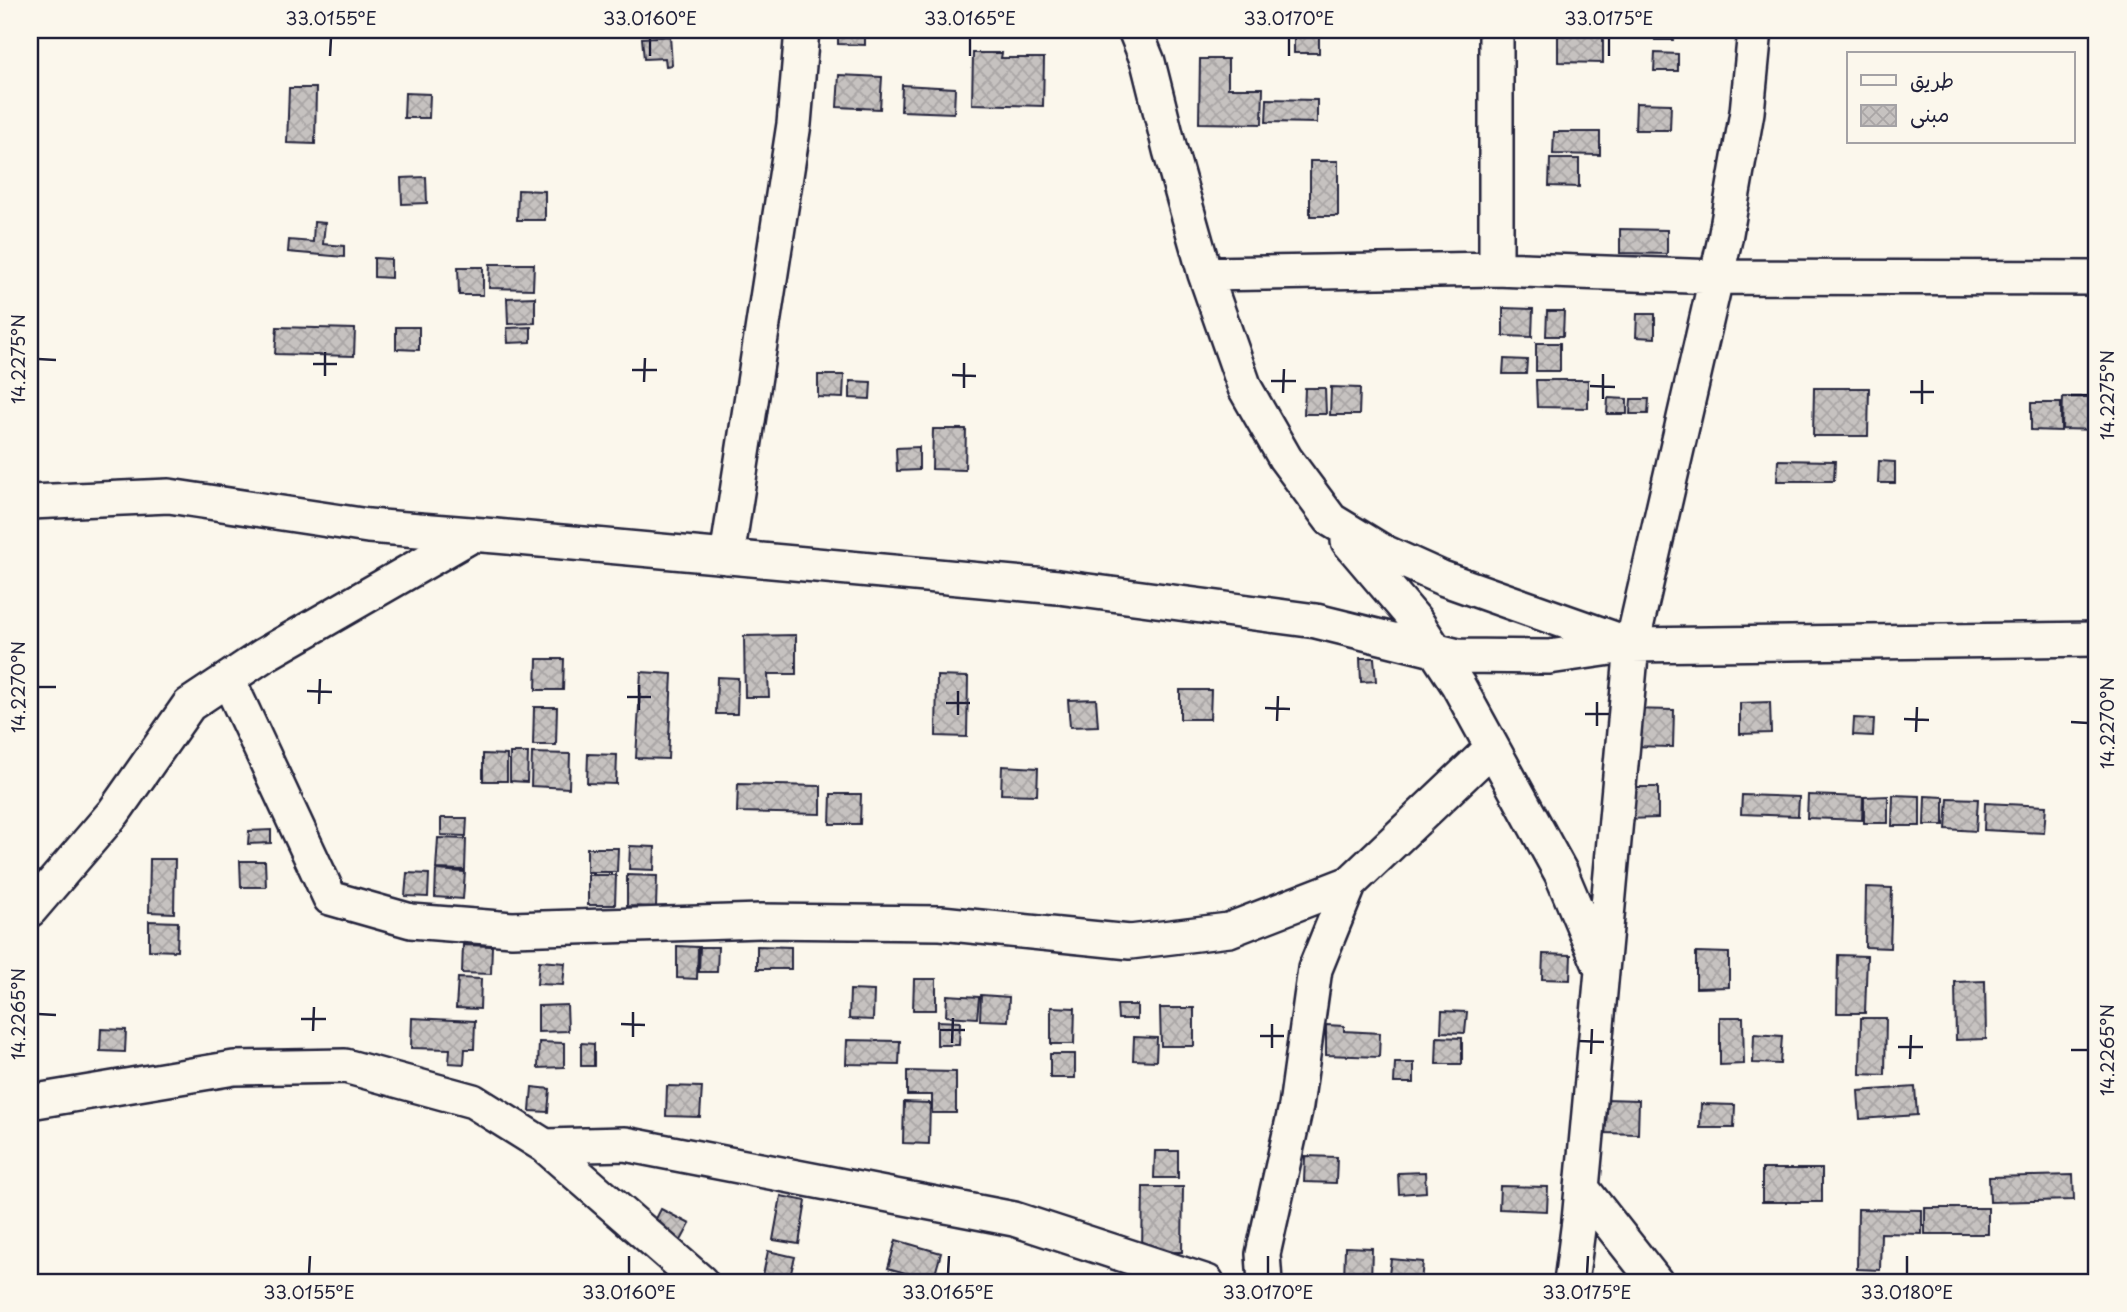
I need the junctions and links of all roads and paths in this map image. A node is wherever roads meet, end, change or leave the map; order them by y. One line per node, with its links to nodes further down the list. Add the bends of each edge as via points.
1 (802, 30): 12 (street, via 794,124)
2 (1135, 30): 6 (street, via 1148,62)
3 (1496, 30): 5 (street)
4 (1755, 30): 7 (street, via 1747,112)
5 (1496, 269): 6 (street); 7 (street)
6 (1205, 274): 10 (street, via 1245,388 1285,458)
7 (1717, 276): 8 (street); 14 (street)
8 (2097, 278)
9 (30, 502): 11 (street, via 169,496 368,526)
10 (1331, 520): 14 (street, via 1382,551 1442,578); 15 (street)
11 (474, 534): 12 (street); 16 (street)
12 (727, 557): 15 (street, via 1058,587 1316,621)
13 (2097, 639): 14 (street)
14 (1632, 645): 15 (street, via 1549,657 1458,656); 20 (street)
15 (1435, 650): 17 (street)
16 (228, 679): 18 (street, via 331,898 411,921 512,929 761,921 941,923 1130,942 1229,930); 19 (street, via 190,705 114,812)
17 (1492, 748): 18 (street); 20 (street, via 1561,873)
18 (1350, 883): 26 (street, via 1315,969 1296,1106 1263,1255)
19 (30, 910)
20 (1602, 972): 23 (street)
21 (30, 1102): 22 (street, via 234,1068 345,1066 473,1101)
22 (545, 1146): 24 (street); 25 (street, via 625,1144 1014,1219)
23 (1582, 1188): 27 (street); 28 (street)
24 (701, 1282)
25 (1207, 1282)
26 (1265, 1282)
27 (1572, 1282)
28 (1656, 1282)

